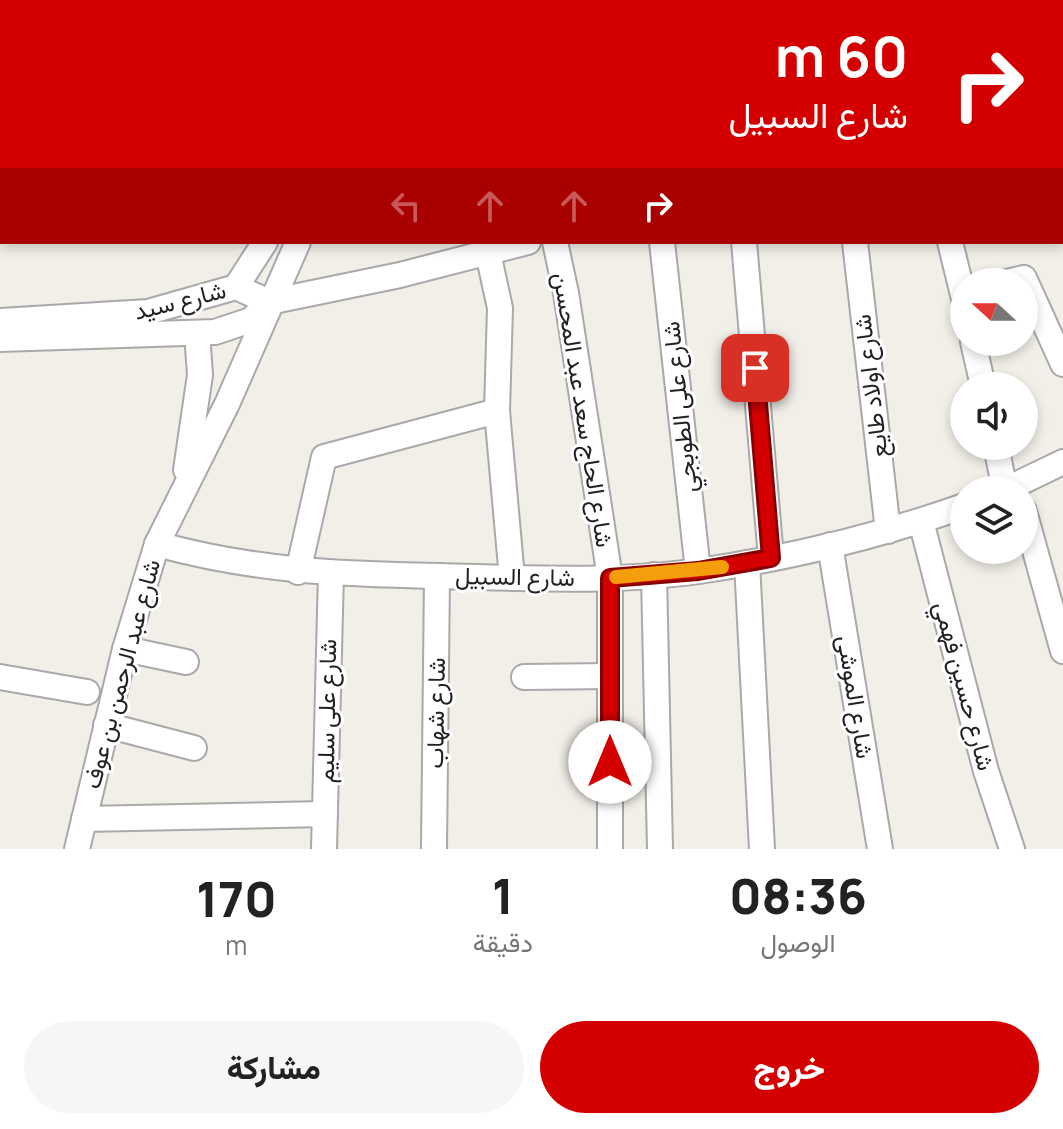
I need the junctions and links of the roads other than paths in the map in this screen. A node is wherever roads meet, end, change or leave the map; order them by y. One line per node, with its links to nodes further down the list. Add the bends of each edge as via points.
1 (264, 244): 11 (street)
2 (297, 244): 12 (street, شارع عبد الرحمن بن عوف)
3 (519, 244): 9 (street)
4 (555, 244): 35 (street, شارع الحاج سعد عبد المحسن)
5 (662, 244): 29 (street, شارع على الطوبجي)
6 (744, 244): 27 (street)
7 (855, 244): 24 (street, شارع اولاد طايع)
8 (951, 244): 10 (street)
9 (488, 253): 12 (street); 18 (street, via 500,308)
10 (957, 268)
11 (236, 287): 12 (street, شارع سيد); 14 (street, شارع سيد, via 148,312)
12 (269, 302): 15 (street, شارع سيد, via 240,326); 21 (street, شارع عبد الرحمن بن عوف)
13 (1038, 309): 17 (street)
14 (0, 321)
15 (197, 333): 16 (street, شارع سيد); 21 (street, شارع عبد الرحمن بن عوف, via 197,404)
16 (0, 339)
17 (1063, 364)
18 (497, 411): 30 (street, via 324,457); 34 (street)
19 (1063, 462): 20 (street)
20 (1036, 476)
21 (178, 503): 25 (street, شارع عبد الرحمن بن عوف)
22 (950, 511): 23 (street, شارع السبيل)
23 (921, 521): 24 (street, شارع السبيل); 54 (street, شارع حسين فهمي, via 986,771)
24 (888, 531): 26 (street, شارع السبيل)
25 (157, 544): 30 (street, شارع السبيل, via 242,565); 36 (street, شارع عبد الرحمن بن عوف)
26 (830, 545): 27 (street, شارع السبيل); 53 (street, شارع الموشى)
27 (759, 560): 29 (street, شارع السبيل); 52 (street)
28 (1038, 561): 37 (street)
29 (698, 571): 32 (street, شارع السبيل)
30 (298, 572): 31 (street, شارع السبيل)
31 (331, 573): 33 (street, شارع السبيل); 45 (street, شارع على سليم)
32 (654, 575): 35 (street, شارع السبيل); 51 (street)
33 (437, 576): 34 (street, شارع السبيل); 49 (street, شارع شهاب)
34 (512, 578): 35 (street, شارع السبيل)
35 (610, 578): 39 (street, شارع الحاج سعد عبد المحسن)
36 (125, 649): 38 (street); 43 (street, شارع عبد الرحمن بن عوف)
37 (1063, 651)
38 (186, 662)
39 (610, 676): 41 (street); 50 (street, شارع الحاج سعد عبد المحسن)
40 (0, 677): 42 (street)
41 (524, 677)
42 (87, 692)
43 (106, 725): 44 (street); 46 (street, شارع عبد الرحمن بن عوف)
44 (194, 748)
45 (325, 814): 46 (street); 48 (street, شارع على سليم)
46 (84, 819): 47 (street, شارع عبد الرحمن بن عوف)
47 (77, 849)
48 (324, 849)
49 (434, 849)
50 (610, 849)
51 (660, 849)
52 (762, 849)
53 (880, 849)
54 (1012, 849)

